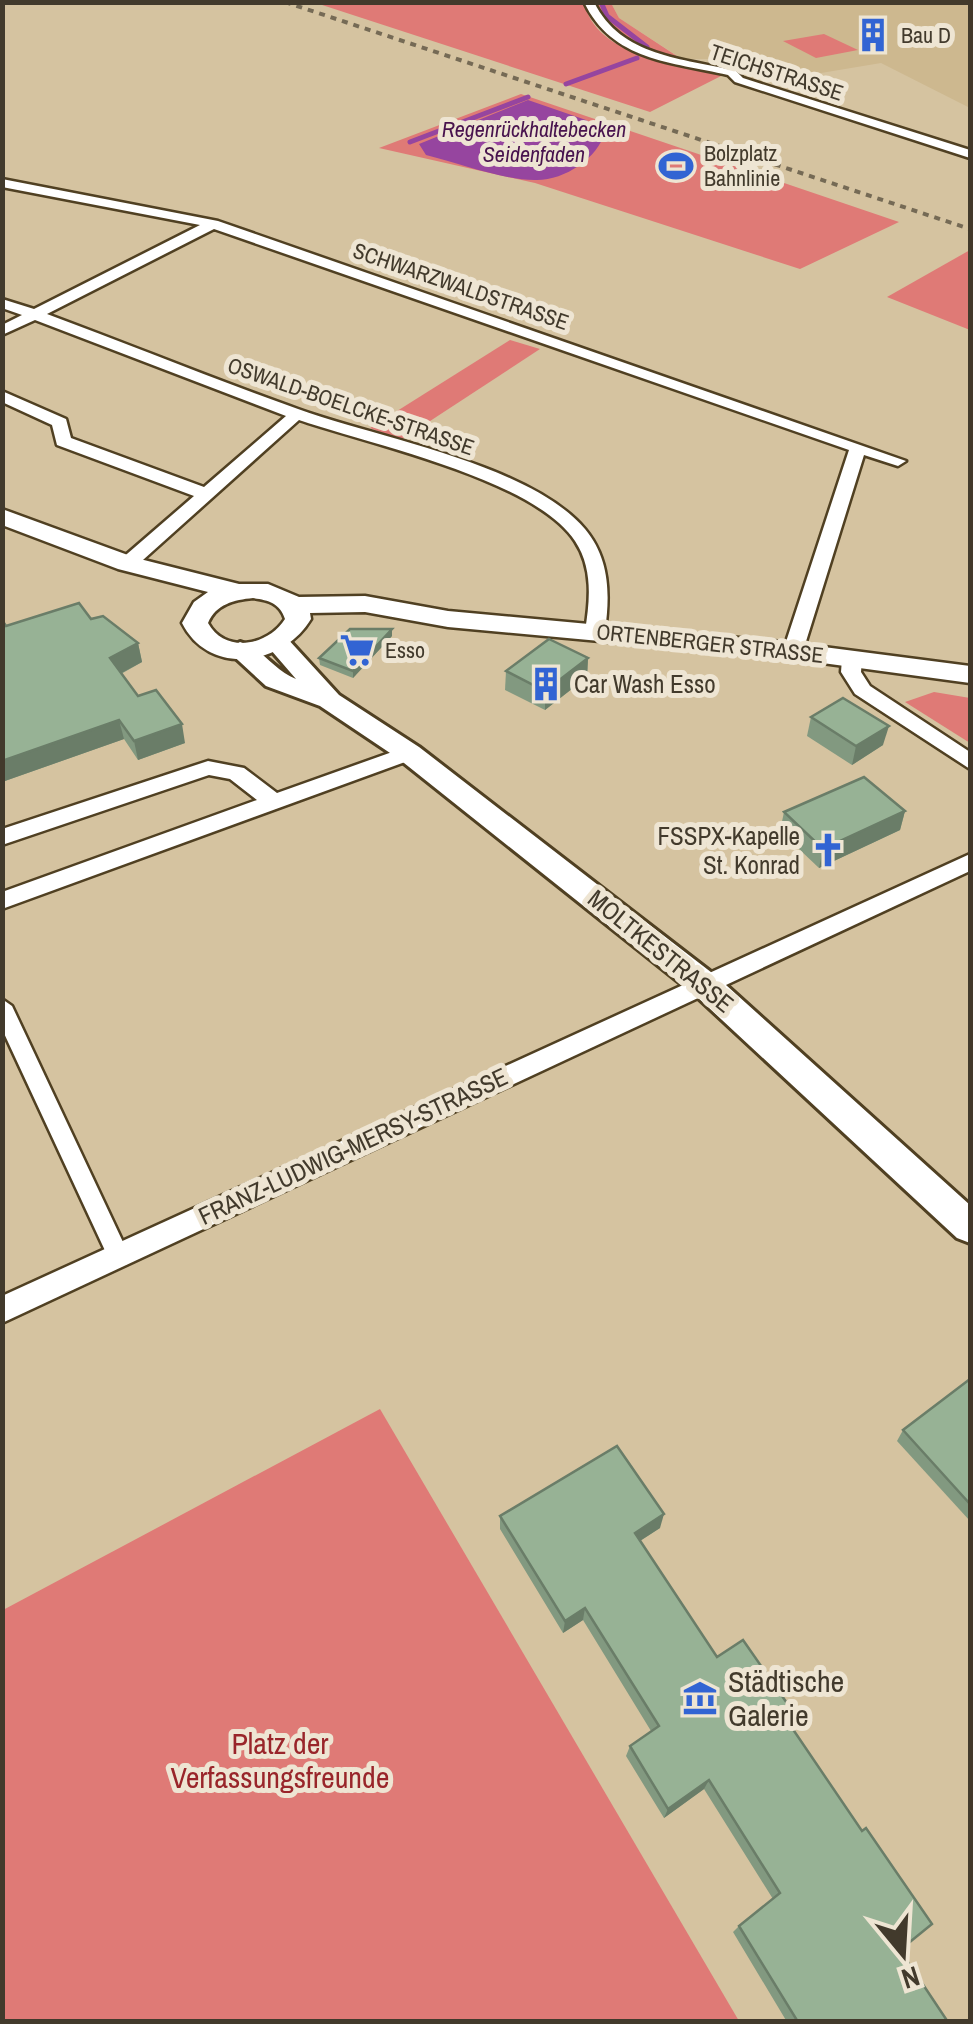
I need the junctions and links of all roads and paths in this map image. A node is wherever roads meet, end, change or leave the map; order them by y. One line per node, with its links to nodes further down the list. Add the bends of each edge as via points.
1 (589, 2): 2 (street, TEICHSTRASSE, via 610,33 639,51 732,73)
2 (970, 154)
3 (7, 188): 4 (street, SCHWARZWALDSTRASSE)
4 (213, 224): 6 (street); 10 (street, SCHWARZWALDSTRASSE)
5 (2, 302): 6 (street, OSWALD-BOELCKE-STRASSE)
6 (36, 314): 7 (street); 9 (street, OSWALD-BOELCKE-STRASSE)
7 (2, 331)
8 (2, 396): 12 (street, via 60,422 64,441)
9 (296, 414): 12 (street); 18 (street, OSWALD-BOELCKE-STRASSE, via 502,482 544,503 591,550 600,599)
10 (858, 448): 11 (street, SCHWARZWALDSTRASSE); 20 (street)
11 (898, 460)
12 (208, 495): 14 (street)
13 (2, 516): 14 (main road)
14 (127, 564): 15 (main road); 16 (main road)
15 (236, 592): 16 (main road, via 211,600); 17 (main road, via 269,592)
16 (197, 615): 19 (main road, via 202,638)
17 (289, 624): 18 (main road, ORTENBERGER STRASSE, via 448,618); 19 (main road); 23 (street, MOLTKESTRASSE)
18 (595, 630): 20 (main road, ORTENBERGER STRASSE)
19 (240, 650): 23 (street, MOLTKESTRASSE, via 275,680)
20 (793, 650): 21 (main road, ORTENBERGER STRASSE)
21 (852, 658): 22 (main road, ORTENBERGER STRASSE); 25 (street, via 851,672 862,690)
22 (970, 676)
23 (330, 702): 24 (street, MOLTKESTRASSE)
24 (409, 753): 26 (street); 30 (street, MOLTKESTRASSE)
25 (970, 762)
26 (276, 803): 27 (street, via 236,773 208,768); 29 (street)
27 (2, 837)
28 (970, 862): 30 (street, FRANZ-LUDWIG-MERSY-STRASSE)
29 (2, 902)
30 (706, 985): 32 (street, MOLTKESTRASSE); 33 (street, FRANZ-LUDWIG-MERSY-STRASSE)
31 (2, 1006): 33 (street)
32 (970, 1227)
33 (119, 1258): 34 (street, FRANZ-LUDWIG-MERSY-STRASSE)
34 (2, 1310)

